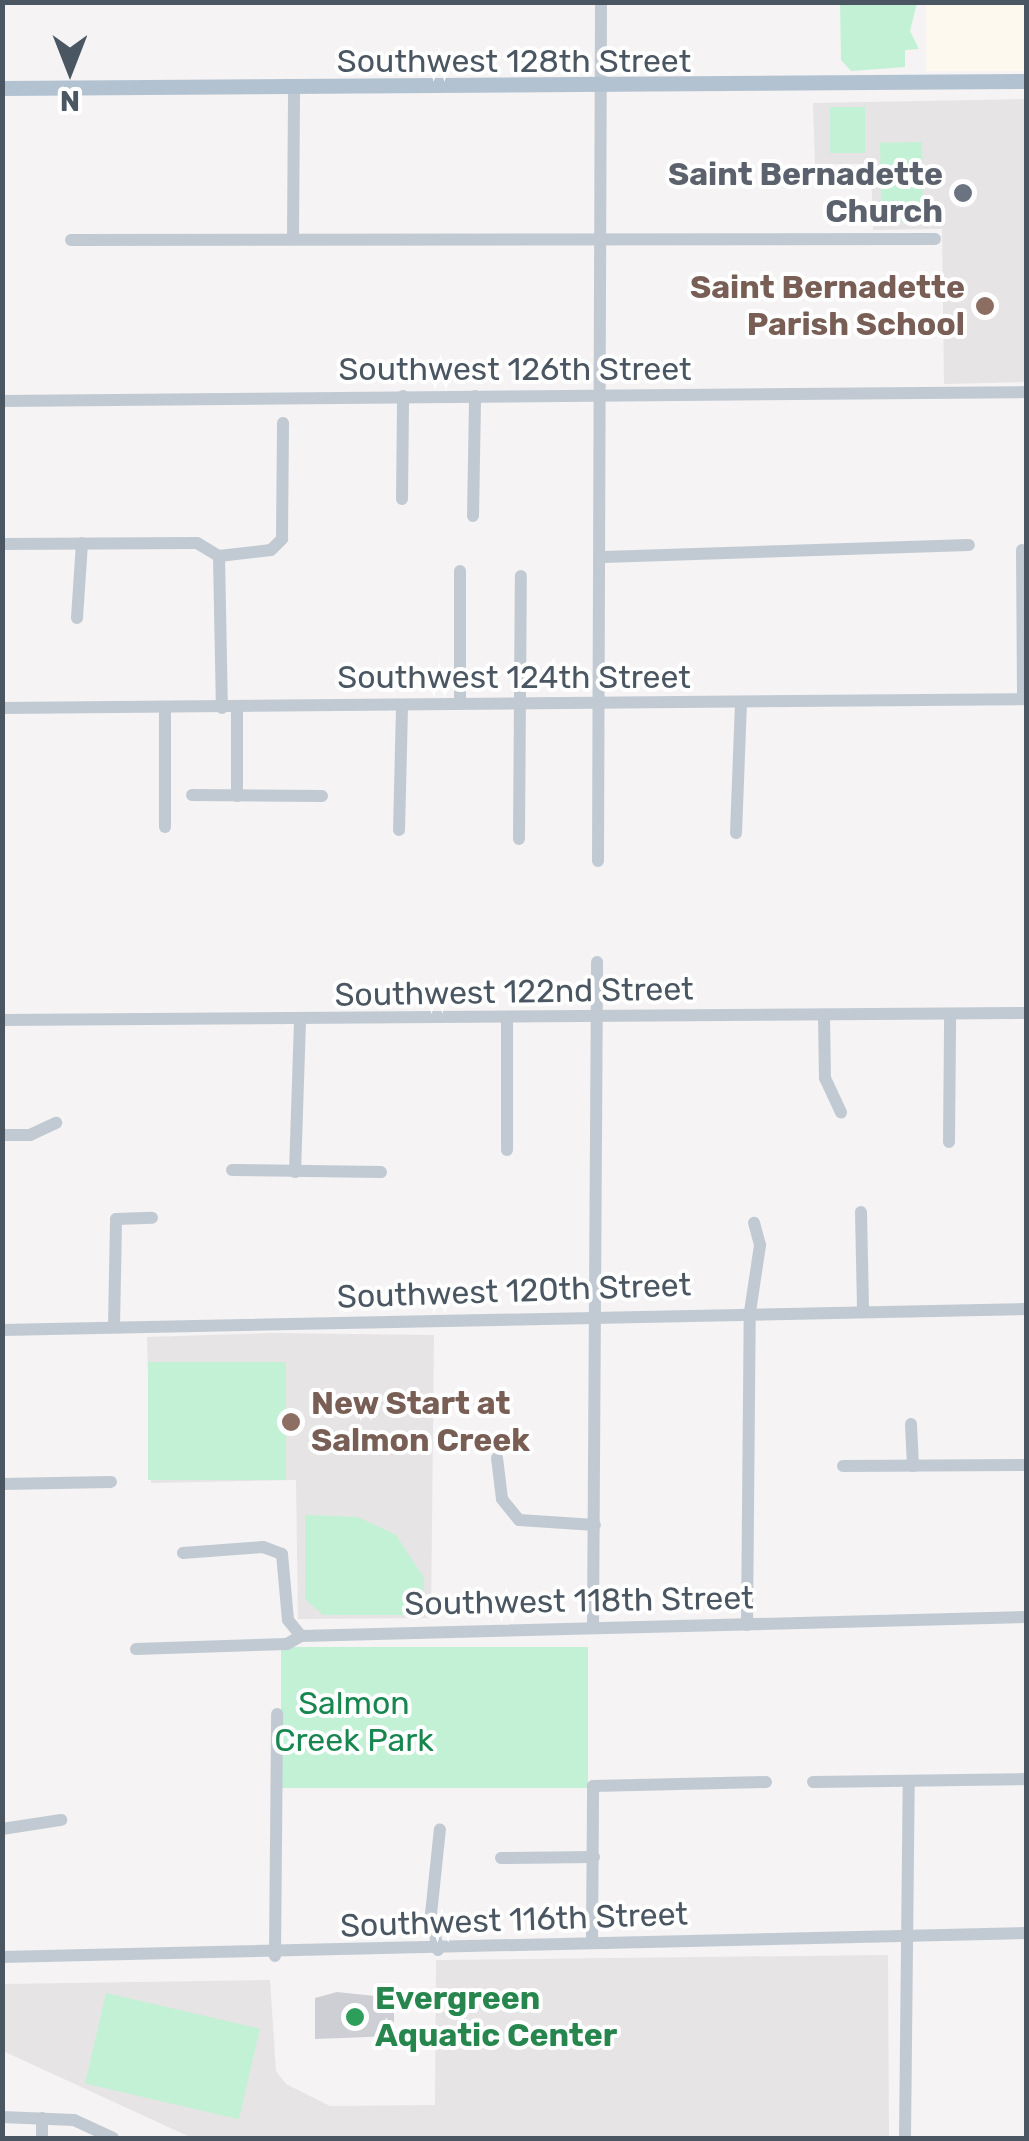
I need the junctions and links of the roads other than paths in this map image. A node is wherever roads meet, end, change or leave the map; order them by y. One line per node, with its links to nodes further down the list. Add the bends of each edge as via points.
1 (601, 2): 5 (street)
2 (1026, 82): 5 (main road, Southwest 128th Street)
3 (2, 88): 4 (main road, Southwest 128th Street)
4 (294, 90): 5 (main road, Southwest 128th Street); 6 (street)
5 (602, 90): 9 (street)
6 (293, 238): 8 (street); 9 (street)
7 (935, 239): 9 (street)
8 (71, 240)
9 (604, 243): 13 (street)
10 (1026, 392): 13 (street, Southwest 126th Street)
11 (404, 396): 12 (street, Southwest 126th Street); 14 (street, Southwest 126th Street); 16 (street)
12 (476, 396): 13 (street, Southwest 126th Street); 17 (street)
13 (604, 398): 23 (street)
14 (2, 401)
15 (283, 423): 22 (street, via 282,539 272,550)
16 (402, 499)
17 (473, 516)
18 (82, 543): 19 (street); 22 (street, via 197,544); 26 (street)
19 (2, 544)
20 (969, 545): 23 (street)
21 (1022, 550): 27 (street)
22 (218, 556): 35 (street)
23 (604, 557): 30 (street)
24 (460, 571): 28 (street)
25 (521, 576): 29 (street)
26 (77, 618)
27 (1025, 700): 31 (street, Southwest 124th Street)
28 (460, 704): 29 (street, Southwest 124th Street); 32 (street, Southwest 124th Street)
29 (521, 704): 30 (street, Southwest 124th Street); 43 (street)
30 (601, 704): 31 (street, Southwest 124th Street); 44 (street)
31 (741, 704): 42 (street)
32 (402, 705): 33 (street, Southwest 124th Street); 41 (street)
33 (236, 707): 35 (street, Southwest 124th Street); 38 (street)
34 (2, 708): 36 (street, Southwest 124th Street)
35 (222, 708): 36 (street, Southwest 124th Street)
36 (165, 709): 40 (street)
37 (192, 795): 38 (street)
38 (237, 796): 39 (street)
39 (322, 796)
40 (166, 827)
41 (399, 830)
42 (736, 832)
43 (518, 839)
44 (598, 861)
45 (597, 962): 49 (street)
46 (1026, 1013): 47 (street, Southwest 122nd Street)
47 (950, 1015): 48 (street, Southwest 122nd Street); 56 (street)
48 (824, 1016): 49 (street, Southwest 122nd Street); 53 (street, via 827,1089)
49 (597, 1018): 51 (street, Southwest 122nd Street); 67 (street)
50 (2, 1020): 52 (street, Southwest 122nd Street)
51 (507, 1020): 52 (street, Southwest 122nd Street); 57 (street)
52 (300, 1023): 59 (street)
53 (841, 1113)
54 (56, 1122): 55 (street, via 30,1135)
55 (2, 1135)
56 (948, 1142)
57 (507, 1150)
58 (232, 1170): 59 (street)
59 (294, 1172): 60 (street)
60 (381, 1172)
61 (861, 1212): 65 (street)
62 (152, 1218): 68 (street, via 116,1220)
63 (754, 1223): 66 (street, via 760,1245)
64 (1026, 1309): 65 (street, Southwest 120th Street)
65 (862, 1310): 66 (street, Southwest 120th Street)
66 (750, 1312): 67 (street, Southwest 120th Street); 80 (street)
67 (596, 1316): 68 (street, Southwest 120th Street); 77 (street)
68 (114, 1326): 69 (street, Southwest 120th Street)
69 (2, 1330)
70 (912, 1424): 74 (street)
71 (497, 1458): 77 (street, via 502,1499 519,1520)
72 (1026, 1465): 74 (street)
73 (843, 1466): 74 (street)
74 (912, 1466)
75 (112, 1482): 76 (street)
76 (2, 1484)
77 (594, 1525): 81 (street)
78 (183, 1553): 82 (street, via 274,1548 288,1565 288,1620)
79 (1026, 1617): 80 (street, Southwest 118th Street)
80 (748, 1625): 81 (street, Southwest 118th Street)
81 (593, 1626): 82 (street, Southwest 118th Street)
82 (300, 1636): 83 (street, Southwest 118th Street, via 286,1644)
83 (136, 1649)
84 (277, 1714): 98 (street)
85 (1026, 1779): 86 (street)
86 (909, 1781): 88 (street); 95 (street)
87 (766, 1782): 92 (street, via 593,1786)
88 (813, 1782)
89 (62, 1820): 90 (street)
90 (2, 1829)
91 (440, 1829): 97 (street, via 431,1910)
92 (594, 1857): 93 (street); 96 (street)
93 (501, 1858)
94 (1026, 1933): 95 (street, Southwest 116th Street)
95 (906, 1936): 96 (street, Southwest 116th Street); 104 (street)
96 (592, 1942): 97 (street, Southwest 116th Street)
97 (438, 1950): 98 (street, Southwest 116th Street)
98 (275, 1956): 99 (street, Southwest 116th Street)
99 (2, 1957)
100 (2, 2117): 101 (street)
101 (42, 2118): 102 (street); 103 (street, via 74,2120)
102 (42, 2138)
103 (113, 2138)
104 (904, 2138)

